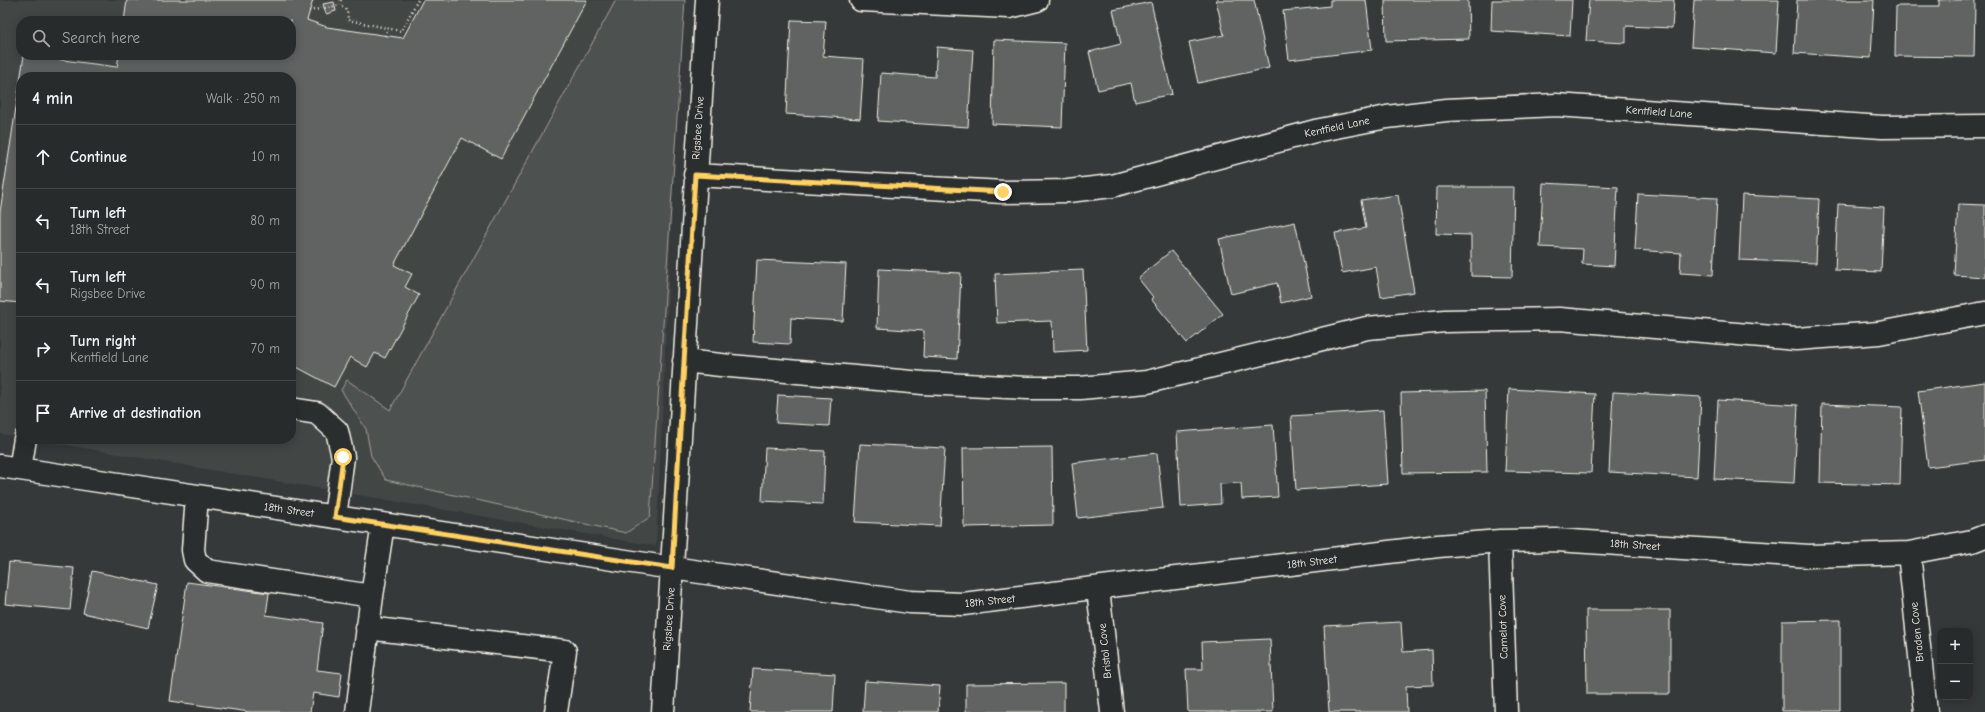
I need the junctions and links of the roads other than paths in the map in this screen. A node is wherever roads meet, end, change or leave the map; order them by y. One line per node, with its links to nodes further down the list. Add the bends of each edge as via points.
1 (707, 0): 5 (street, Rigsbee Drive)
2 (861, 0): 3 (street, via 1009,7)
3 (1037, 0)
4 (1985, 126): 5 (street, Kentfield Lane, via 1882,127 1556,105 1446,110 1387,117 1315,131 1112,186 1068,191 1003,192)
5 (695, 175): 7 (street, Rigsbee Drive)
6 (1985, 313): 7 (street, via 1879,333 1796,339 1559,319 1445,321 1367,328 1147,382 1080,388 922,382)
7 (684, 361): 17 (street, Rigsbee Drive)
8 (296, 410): 12 (street, via 317,413 337,431 343,457)
9 (22, 444): 10 (street)
10 (10, 468): 11 (street, 18th Street)
11 (197, 496): 12 (street, 18th Street); 19 (street, via 193,550 195,560 207,571)
12 (335, 517): 13 (street, 18th Street)
13 (383, 524): 17 (street, 18th Street); 19 (street)
14 (1985, 536): 16 (street, 18th Street, via 1972,541)
15 (1500, 541): 16 (street, 18th Street, via 1556,540 1809,556); 18 (street, 18th Street, via 1438,546); 25 (street, Camelot Cove)
16 (1909, 553): 26 (street, Braden Cove)
17 (672, 568): 18 (street, 18th Street, via 910,602 963,604); 23 (street, Rigsbee Drive)
18 (1098, 589): 24 (street, Bristol Cove)
19 (372, 596): 20 (street)
20 (367, 628): 21 (street); 22 (street, via 565,652)
21 (357, 712)
22 (556, 712)
23 (663, 712)
24 (1112, 712)
25 (1506, 712)
26 (1926, 712)

